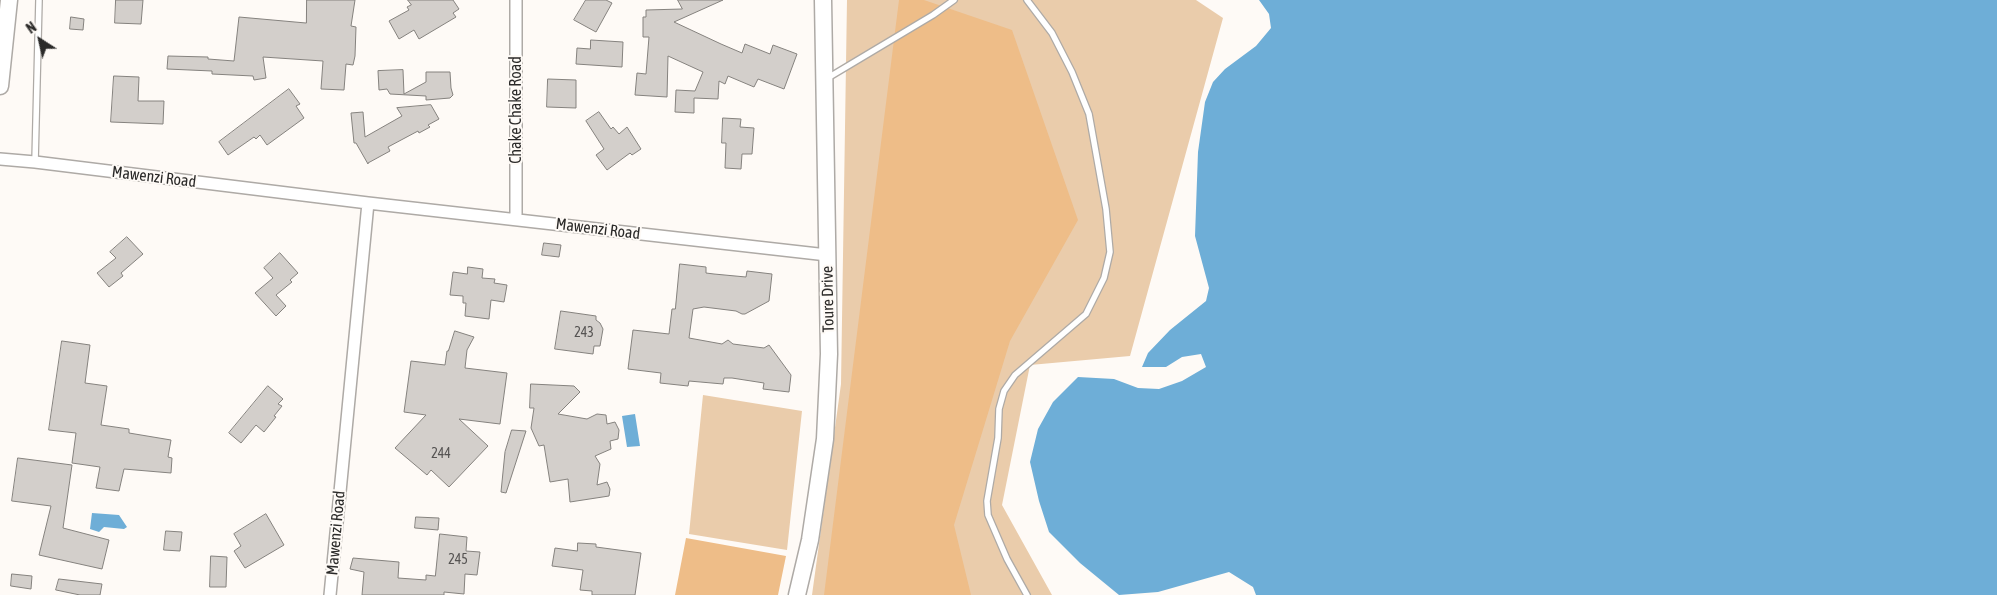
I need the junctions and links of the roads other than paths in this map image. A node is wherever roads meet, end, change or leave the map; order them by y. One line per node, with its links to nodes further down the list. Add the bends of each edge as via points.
1 (9, 0): 8 (street)
2 (39, 0): 10 (lane)
3 (516, 0): 12 (street, Chake Chake Road)
4 (823, 0): 7 (street, Toure Drive)
5 (954, 0): 7 (lane)
6 (1027, 0): 16 (lane, via 1052,33 1090,114 1110,252 1104,278 1086,314 1015,375 1004,391 999,409 988,515)
7 (824, 80): 13 (street, Toure Drive)
8 (0, 86)
9 (0, 159): 10 (street, Mawenzi Road)
10 (35, 162): 11 (street, Mawenzi Road)
11 (368, 203): 12 (street, Mawenzi Road); 14 (street, Mawenzi Road)
12 (516, 219): 13 (street, Mawenzi Road)
13 (827, 255): 15 (street, Toure Drive, via 829,354 825,439 810,540)
14 (330, 595)
15 (797, 595)
16 (1027, 595)

